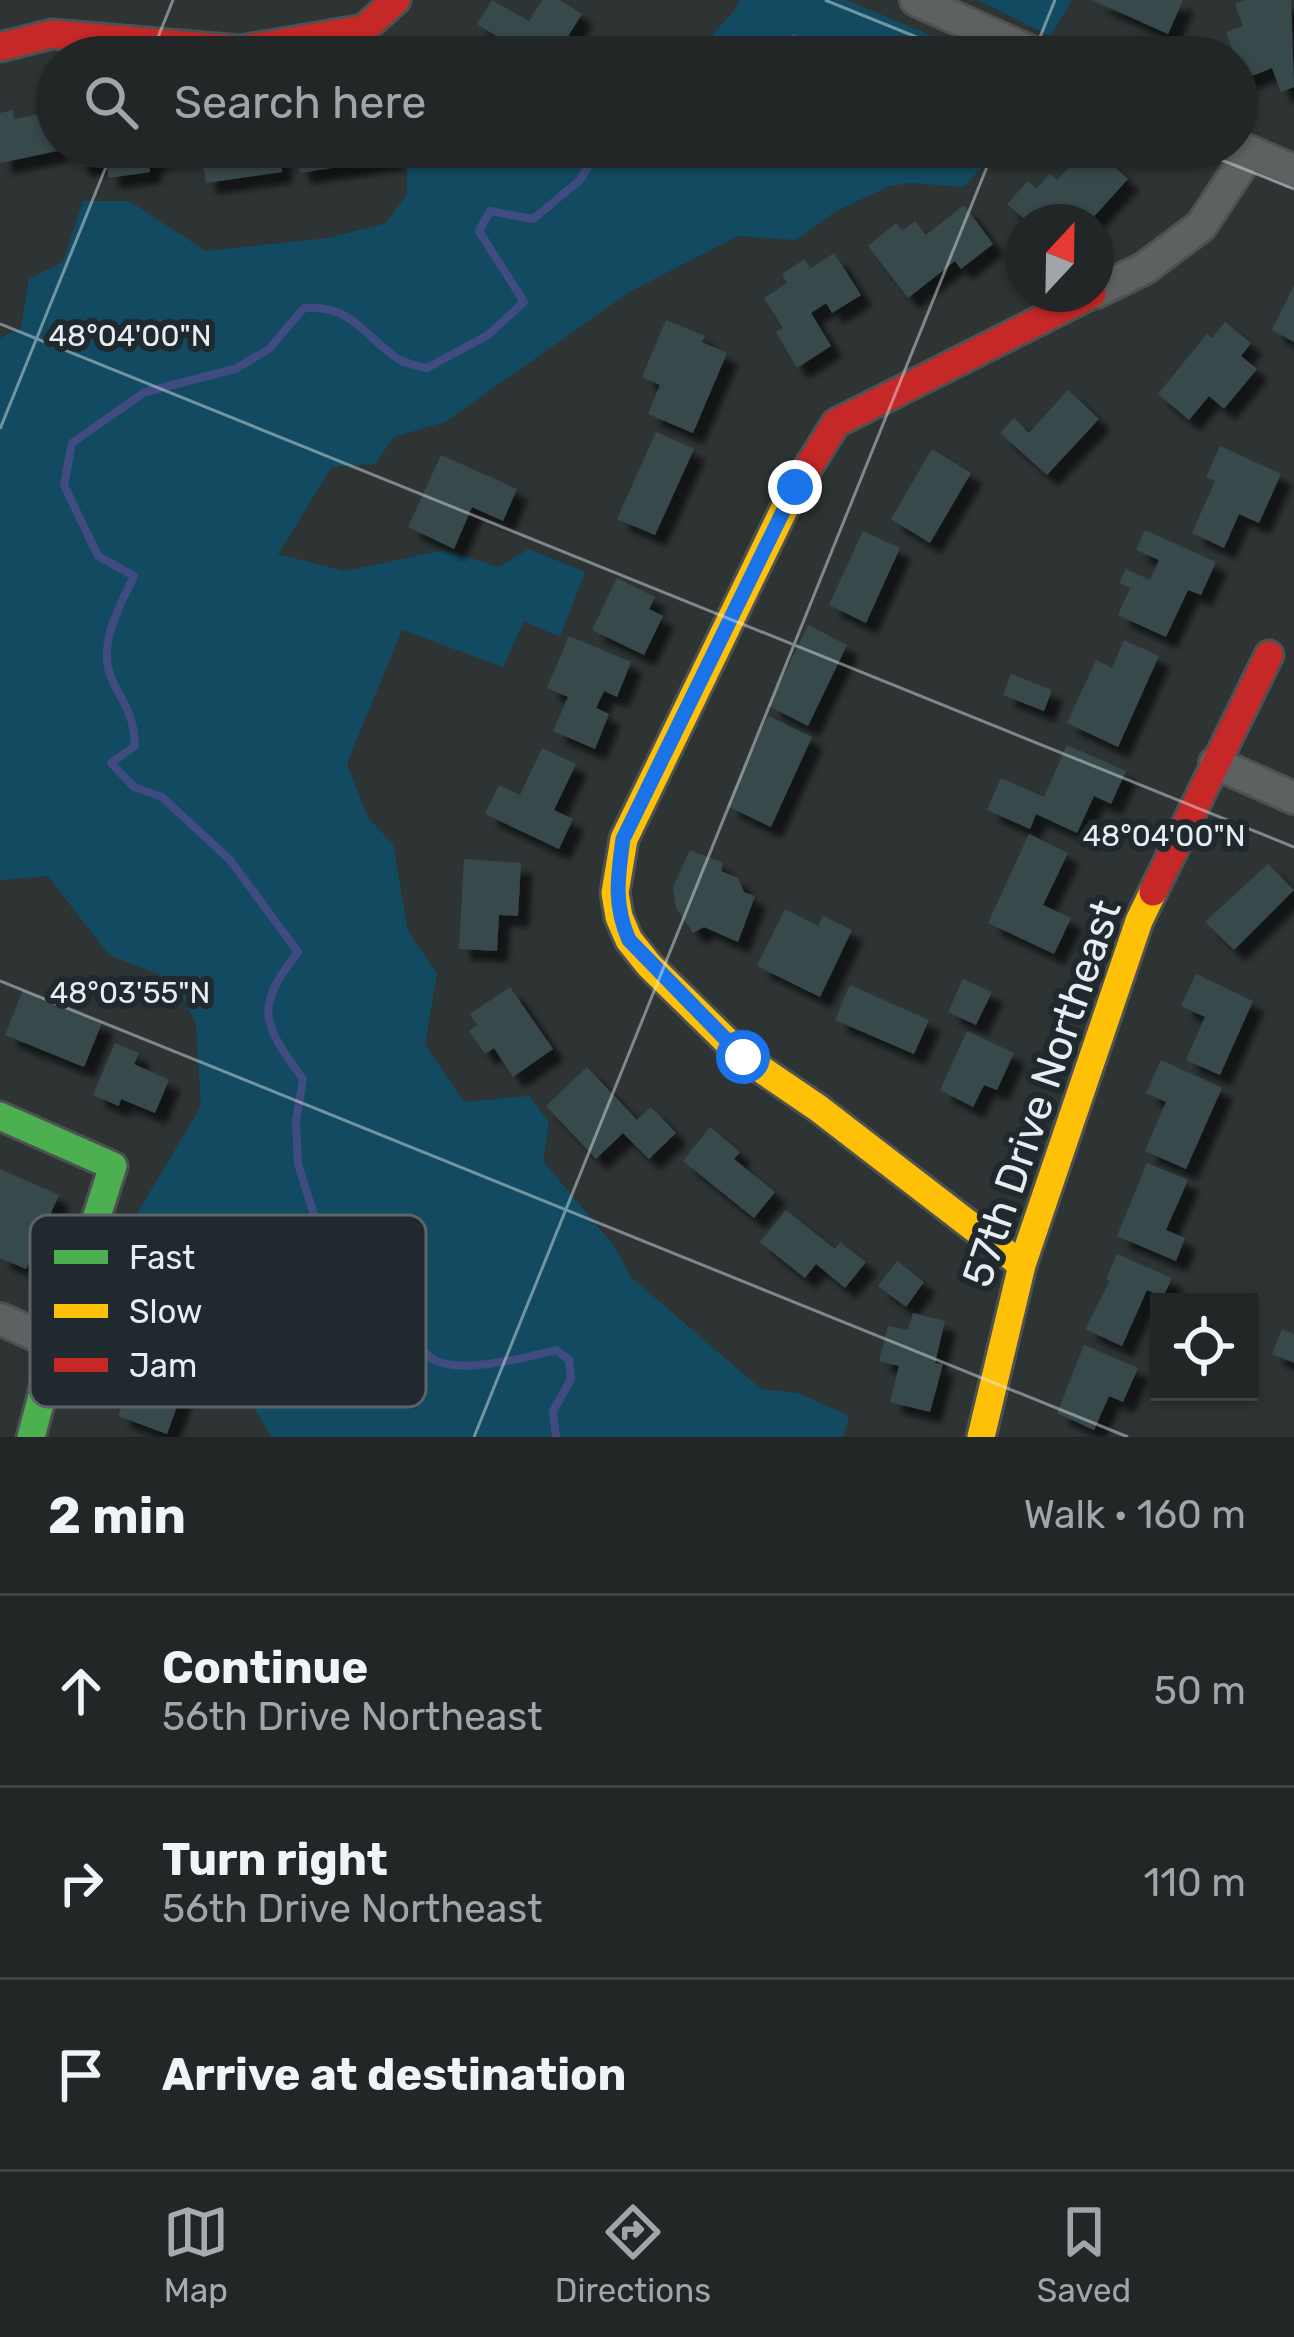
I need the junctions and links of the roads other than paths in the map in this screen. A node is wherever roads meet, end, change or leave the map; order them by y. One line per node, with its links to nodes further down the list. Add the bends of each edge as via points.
1 (396, 0): 5 (street, via 364,29)
2 (916, 0): 6 (street)
3 (44, 36): 4 (street)
4 (76, 36)
5 (323, 36)
6 (996, 36)
7 (36, 38): 8 (street)
8 (0, 47)
9 (1258, 155): 11 (street)
10 (1233, 168): 12 (street, via 1201,226)
11 (1294, 171)
12 (1114, 283)
13 (1056, 312): 19 (street, via 836,422 795,487 623,839 616,893 629,940 743,1057)
14 (1269, 655): 15 (street, 57th Drive Northeast)
15 (1215, 763): 16 (street); 19 (street, 57th Drive Northeast, via 1139,921)
16 (1294, 797)
17 (0, 1116): 18 (street, via 113,1166)
18 (97, 1215)
19 (1022, 1265): 24 (street, 57th Drive Northeast)
20 (0, 1319): 21 (street)
21 (30, 1332)
22 (39, 1407): 23 (street)
23 (31, 1437)
24 (981, 1437)

